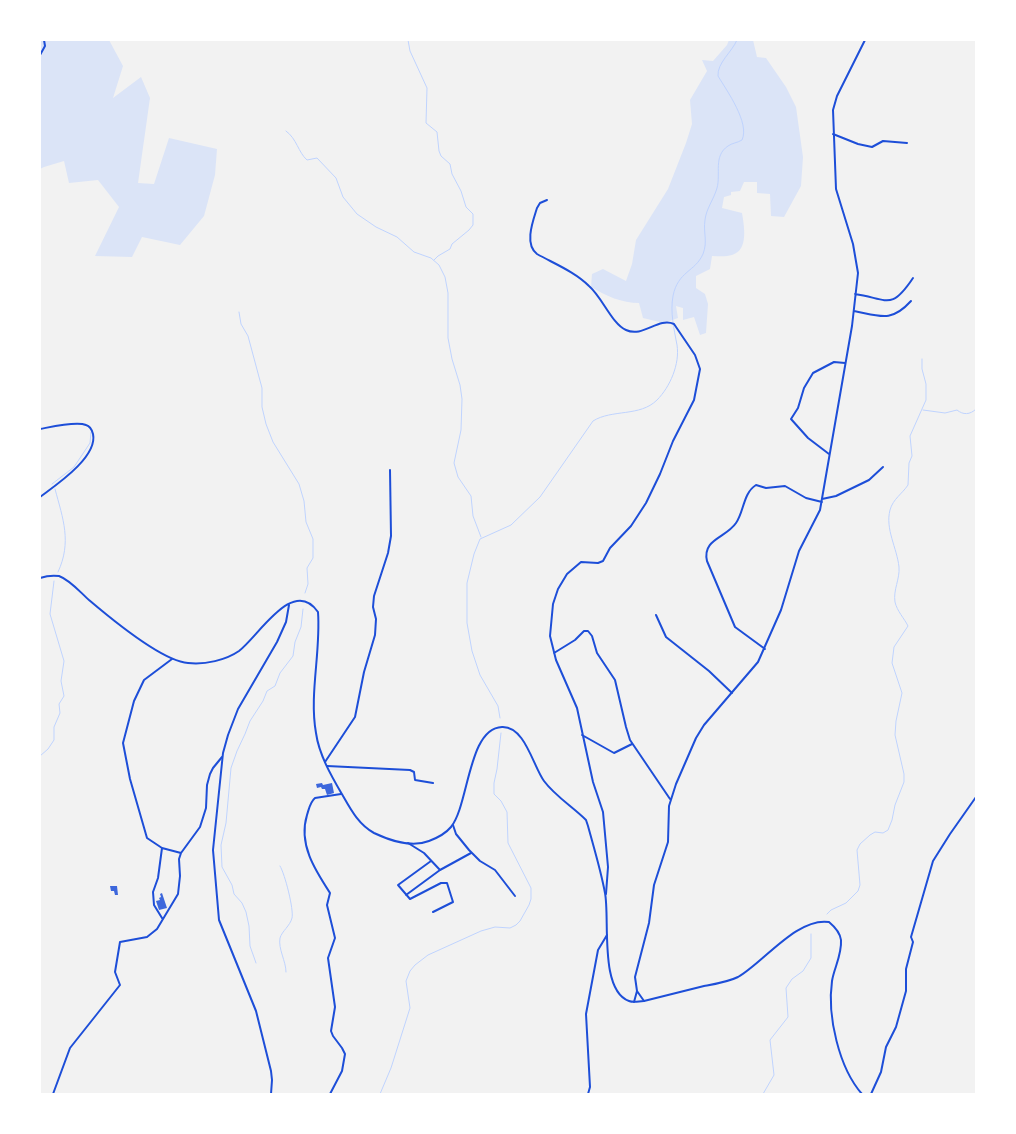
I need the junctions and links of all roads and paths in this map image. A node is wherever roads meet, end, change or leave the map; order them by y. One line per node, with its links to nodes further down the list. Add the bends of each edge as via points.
1 (44, 40): 3 (street, via 45,46)
2 (865, 40): 4 (street, via 834,102)
3 (40, 55)
4 (833, 134): 5 (street, via 874,147 883,141); 8 (street, via 836,189 857,266)
5 (908, 143)
6 (547, 200): 22 (street, via 538,205 535,216 530,242 534,252 589,286 624,329 639,332 665,322 672,323 695,355 700,369 694,400 638,517 610,548 604,561 579,563 561,581 550,622)
7 (914, 278): 8 (street, via 890,301)
8 (855, 294): 10 (street)
9 (911, 301): 10 (street, via 894,315)
10 (854, 311): 11 (street)
11 (845, 362): 13 (street); 13 (street, via 834,362 813,373 791,419)
12 (40, 429): 16 (street, via 86,425 93,438 89,450 75,469)
13 (829, 454): 17 (street)
14 (883, 467): 17 (street, via 869,480)
15 (390, 470): 28 (street, via 391,536 374,596 375,635 354,720)
16 (40, 497)
17 (822, 500): 21 (street, via 818,516 799,551 784,603); 21 (street, via 806,498 785,486 766,488 756,485 748,494 736,523 706,550 707,562 734,625)
18 (40, 578): 23 (street, via 50,575 65,579 116,622)
19 (289, 603): 23 (street, via 233,655 198,663); 27 (street, via 283,629 238,709); 28 (street, via 309,602 318,612 314,717 316,736)
20 (656, 614): 24 (street, via 666,637)
21 (765, 649): 24 (street)
22 (554, 654): 25 (street, via 577,708); 26 (street, via 584,631 591,634 597,653 615,680)
23 (172, 659): 36 (street, via 144,680 134,701 123,743 147,838)
24 (732, 693): 33 (street, via 700,732)
25 (582, 735): 26 (street, via 614,753); 41 (street, via 606,829)
26 (633, 744): 33 (street)
27 (222, 757): 37 (street, via 210,774 200,827); 51 (street, via 213,850 217,910 222,931 256,1012 271,1071)
28 (325, 762): 29 (street)
29 (327, 766): 30 (street, via 410,770 416,780); 31 (street)
30 (433, 783)
31 (341, 794): 35 (street, via 367,829); 52 (street, via 314,798 304,829 312,862 330,893 327,904 334,931 328,958 335,1007 331,1031 345,1054 342,1071)
32 (976, 797): 55 (street, via 933,861 910,937 913,942 906,969 906,992 896,1027 886,1047 882,1072)
33 (670, 799): 47 (street, via 668,842 654,885 649,923 635,977)
34 (453, 825): 35 (street, via 432,840); 38 (street, via 456,834); 41 (street, via 480,743 497,728 510,728 525,744 546,783 586,820)
35 (408, 843): 39 (street)
36 (162, 848): 37 (street); 45 (street, via 158,878 152,892)
37 (180, 853): 45 (street, via 178,894)
38 (472, 853): 40 (street); 43 (street, via 495,870)
39 (431, 862): 40 (street); 42 (street, via 398,885)
40 (440, 870): 42 (street)
41 (606, 894): 46 (street)
42 (406, 895): 44 (street, via 411,899 441,883 448,883 454,902)
43 (515, 896)
44 (433, 912)
45 (162, 918): 50 (street, via 157,929 147,937 120,942 115,972 120,986 70,1048)
46 (607, 935): 49 (street, via 615,985 623,997); 53 (street, via 598,950 586,1014)
47 (637, 991): 48 (street); 49 (street)
48 (644, 1001): 49 (street); 54 (street, via 738,977 790,936 816,923 828,922 837,929 841,942 831,987 837,1041 845,1067)
49 (634, 1002)
50 (53, 1094)
51 (271, 1094)
52 (330, 1094)
53 (588, 1094)
54 (862, 1094)
55 (871, 1094)

